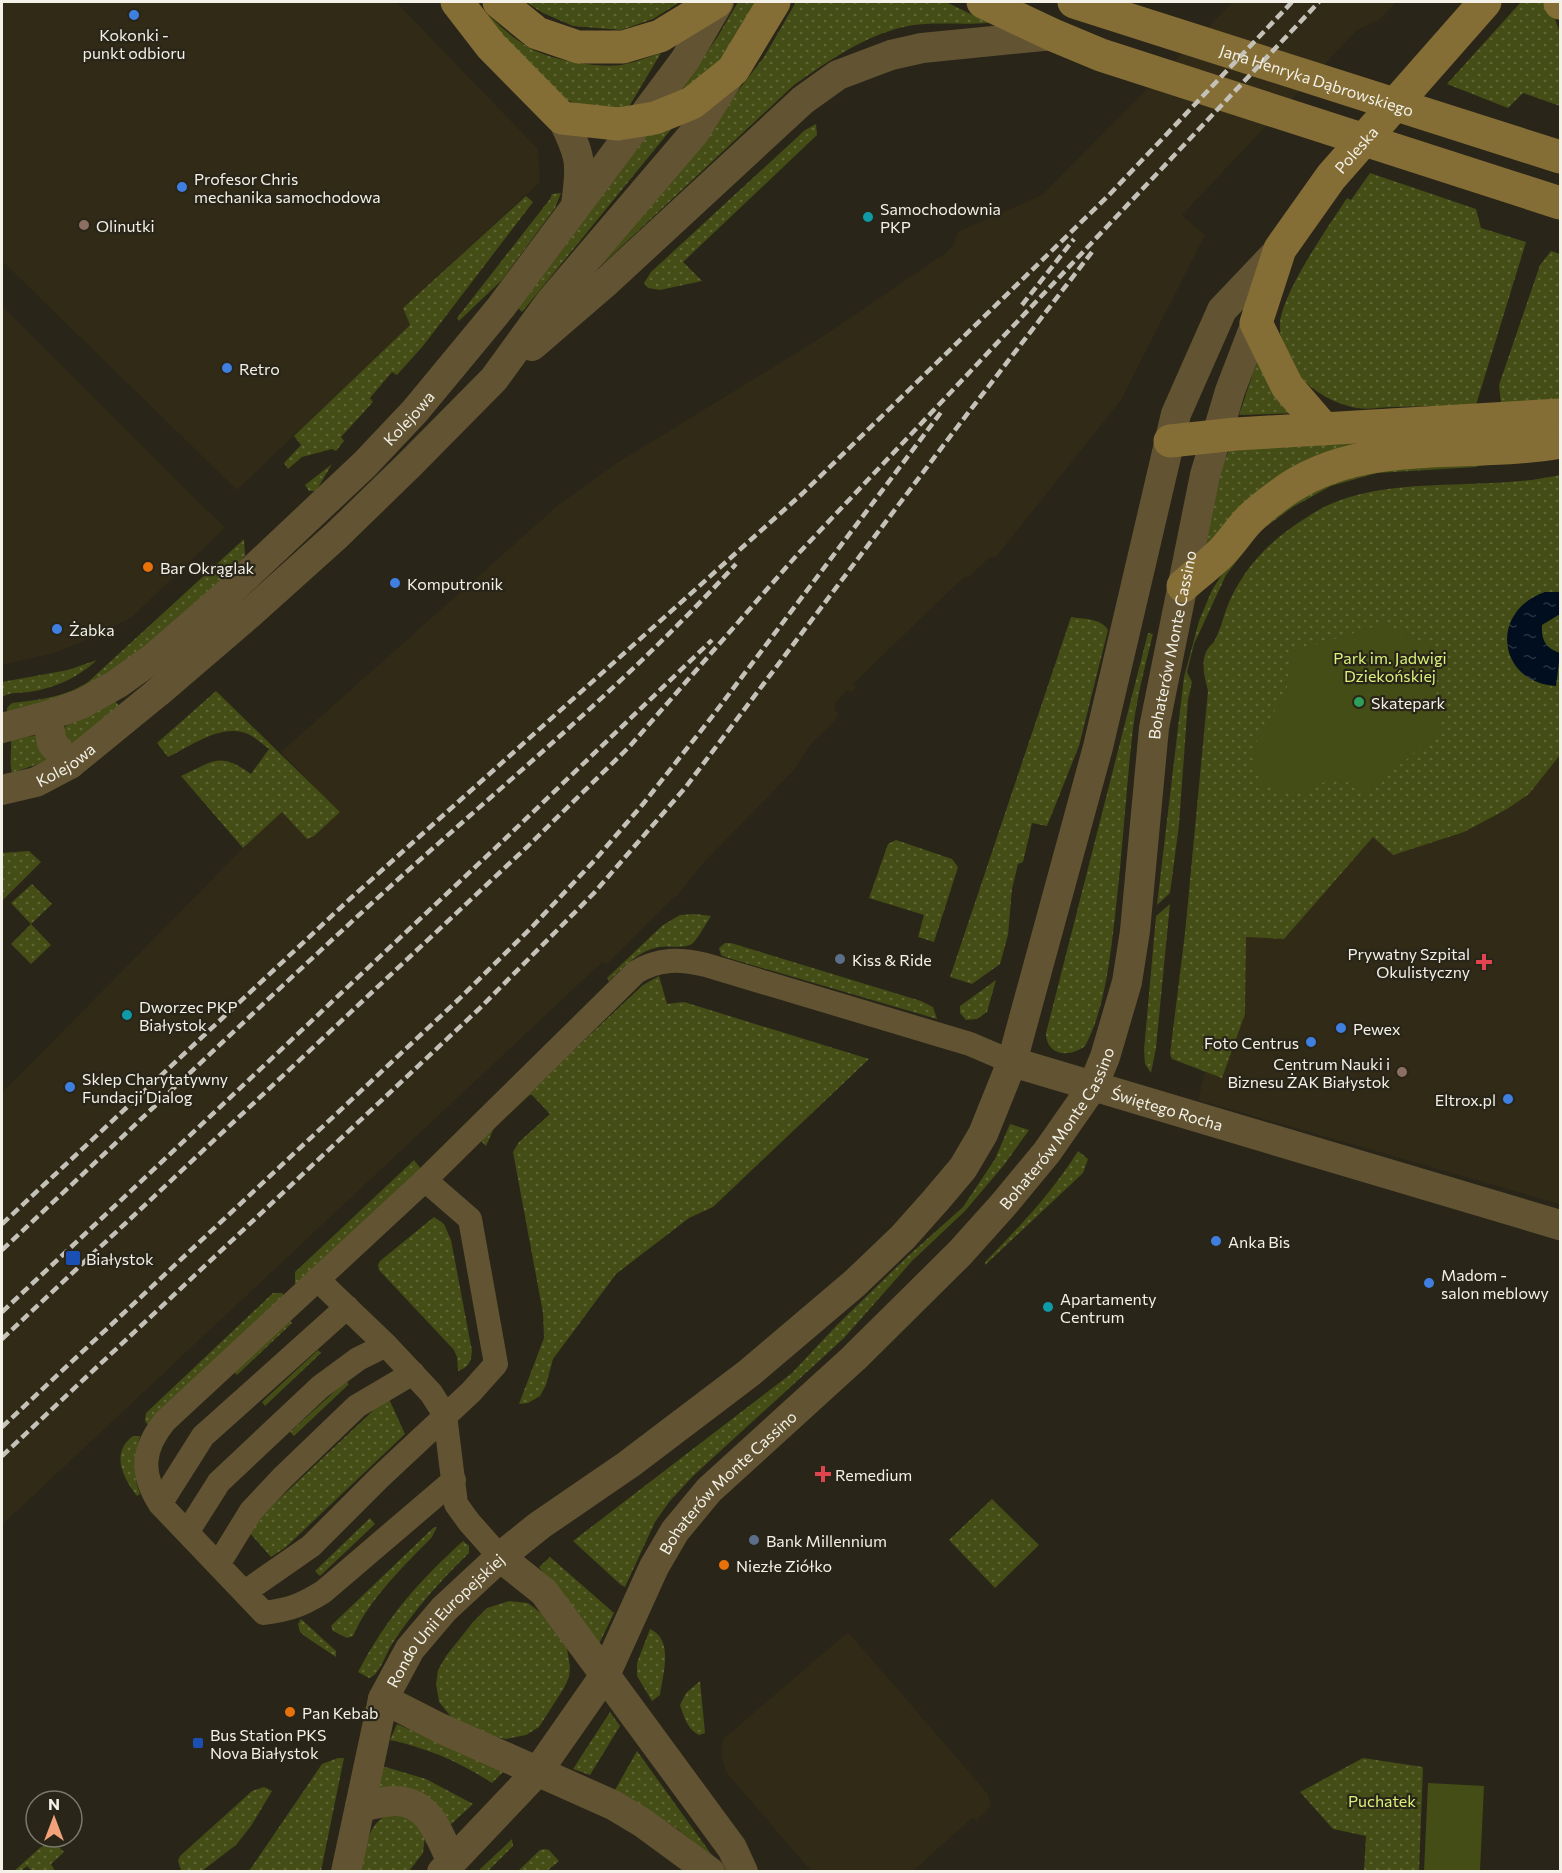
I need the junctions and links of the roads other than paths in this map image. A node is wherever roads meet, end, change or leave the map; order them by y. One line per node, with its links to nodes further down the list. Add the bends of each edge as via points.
1 (457, 2): 10 (main road, via 491,46)
2 (499, 2): 3 (main road, via 537,33 578,47 623,47 660,36)
3 (717, 2): 11 (street, Kolejowa, via 685,60)
4 (774, 2): 9 (main road)
5 (983, 2): 8 (main road)
6 (1074, 2): 12 (main road, Jana Henryka Dąbrowskiego)
7 (1485, 2): 15 (main road, Poleska, via 1331,177)
8 (1053, 35): 13 (main road, via 1101,55); 17 (street, via 922,48 838,75 803,100)
9 (733, 70): 11 (main road, via 692,103); 17 (street, Kolejowa, via 695,132 550,302)
10 (562, 118): 11 (main road, via 601,124); 14 (street, via 578,154)
11 (637, 122): 14 (street, Kolejowa)
12 (1560, 157)
13 (1560, 203)
14 (576, 205): 24 (street, Kolejowa, via 501,307 415,411 365,464 152,659 81,704)
15 (1280, 249): 16 (main road, Poleska); 21 (street, Poleska, via 1222,310 1176,414)
16 (1256, 323): 19 (main road, via 1287,386); 20 (street, Poleska)
17 (494, 380): 26 (street, Kolejowa, via 337,535)
18 (1560, 415): 19 (main road)
19 (1324, 429): 20 (main road)
20 (1215, 436): 21 (main road); 23 (street, Bohaterów Monte Cassino)
21 (1170, 441): 28 (street, via 1098,747)
22 (1560, 442): 23 (main road, via 1533,447 1379,455 1312,474 1249,520 1221,553)
23 (1183, 586): 29 (street, Bohaterów Monte Cassino, via 1154,728 1127,982)
24 (47, 716): 25 (street, Kolejowa); 26 (street, via 52,743)
25 (2, 728)
26 (70, 764): 27 (street, Kolejowa, via 36,782)
27 (2, 790)
28 (1012, 1062): 29 (street, Świętego Rocha); 30 (street, Świętego Rocha, via 970,1044 706,965 674,960 648,965 636,972); 40 (street, via 983,1134 963,1168 871,1268 749,1373)
29 (1093, 1086): 31 (street, Świętego Rocha); 43 (street, Bohaterów Monte Cassino, via 1047,1152 960,1253 854,1358 709,1490 688,1515 654,1567)
30 (425, 1180): 32 (street, Świętego Rocha); 36 (street, via 470,1219 496,1364)
31 (1560, 1225)
32 (317, 1279): 33 (street); 38 (street, Świętego Rocha, via 153,1436 147,1470 150,1488)
33 (346, 1307): 34 (street); 38 (street, via 203,1436)
34 (386, 1345): 35 (street); 39 (street, via 336,1373 311,1395 219,1482)
35 (413, 1372): 36 (street); 41 (street, via 357,1406 282,1478 251,1511)
36 (445, 1415): 37 (street); 42 (street, via 311,1546)
37 (454, 1480): 40 (street, via 456,1504); 42 (street, via 323,1592 302,1604 264,1612)
38 (160, 1504): 39 (street)
39 (188, 1531): 41 (street)
40 (500, 1557): 43 (street, Rondo Unii Europejskiej, via 544,1592); 44 (street, Rondo Unii Europejskiej, via 444,1609 410,1649)
41 (219, 1563): 42 (street)
42 (245, 1592)
43 (605, 1675): 45 (street); 50 (street, Rondo Unii Europejskiej, via 732,1848)
44 (383, 1699): 45 (street, Rondo Unii Europejskiej); 46 (street)
45 (538, 1771): 47 (street); 49 (street, Rondo Unii Europejskiej, via 644,1823)
46 (360, 1807): 47 (street, via 393,1801 417,1805 432,1821); 48 (street)
47 (446, 1866)
48 (346, 1872)
49 (710, 1872)
50 (743, 1872)

